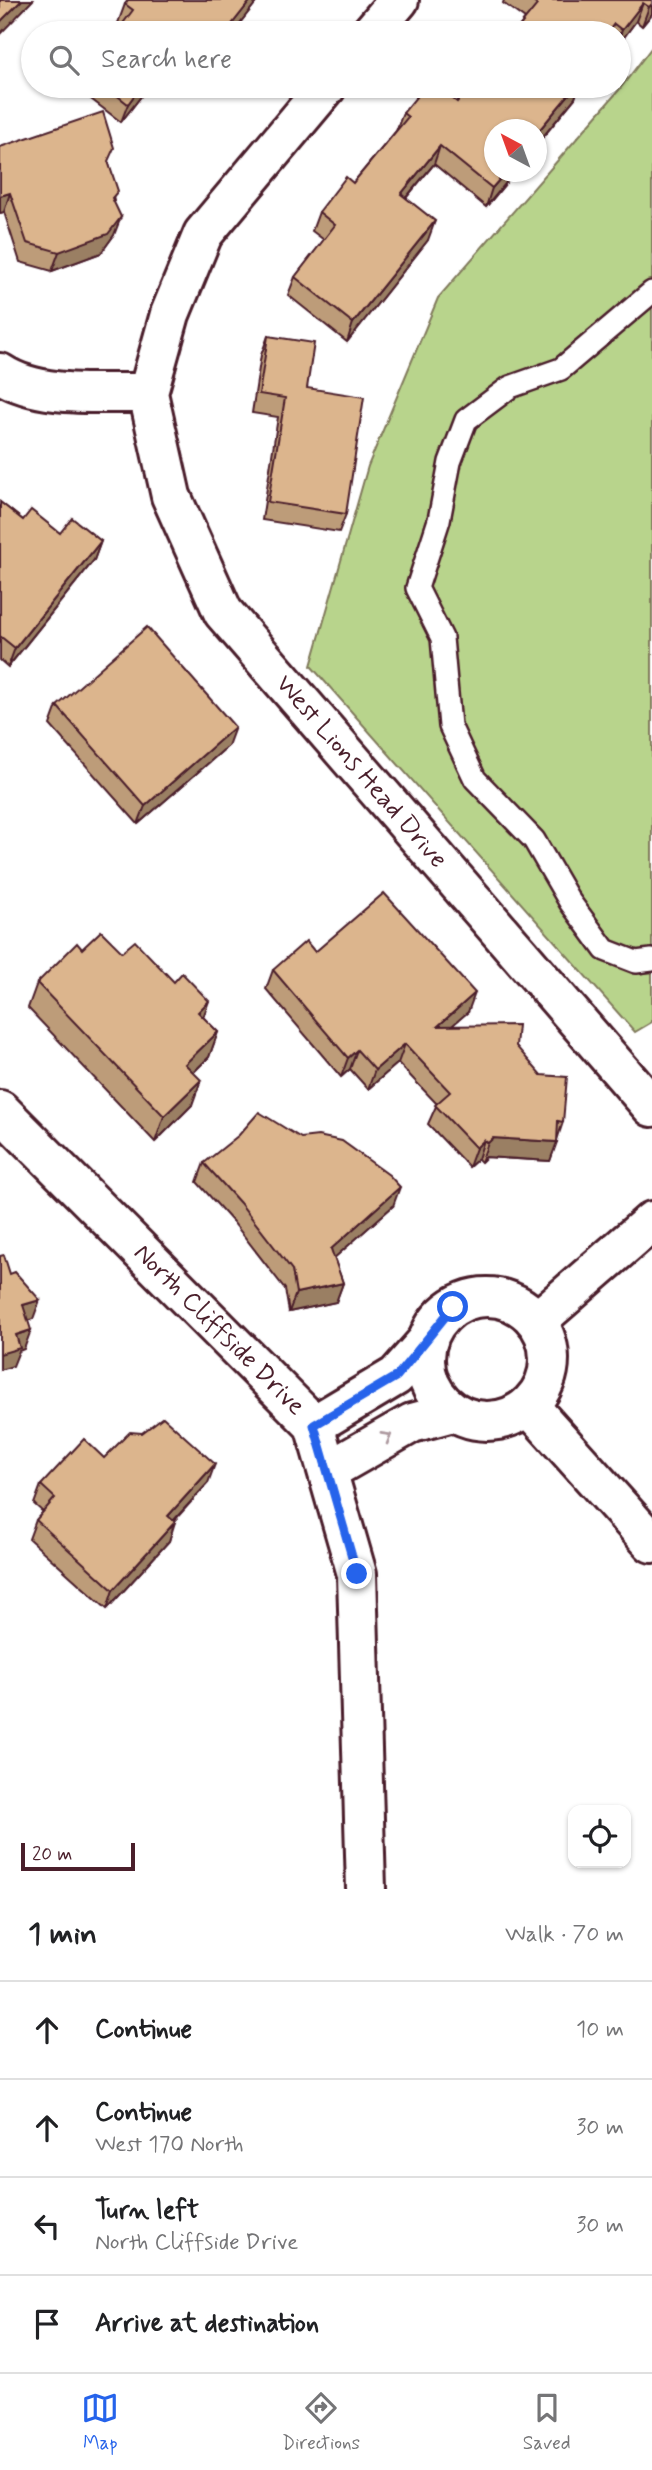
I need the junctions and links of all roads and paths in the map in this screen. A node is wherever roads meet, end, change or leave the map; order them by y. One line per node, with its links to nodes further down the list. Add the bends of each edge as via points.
1 (399, 0): 2 (street)
2 (381, 21)
3 (317, 98): 6 (street, via 203,234 170,314)
4 (652, 292): 7 (lane, via 561,369 510,387 466,420 450,462 439,520 417,588 442,638 450,726 475,779 534,840 605,950 636,962)
5 (0, 373): 6 (street, via 16,384)
6 (148, 393): 8 (street, West Lions Head Drive, via 171,496 223,612)
7 (652, 960)
8 (652, 1107)
9 (0, 1110): 15 (street, North Cliffside Drive)
10 (652, 1222): 11 (street)
11 (537, 1321): 12 (street, via 514,1302 494,1296 472,1298 438,1321); 13 (street, via 550,1352 549,1372 542,1391)
12 (428, 1340): 14 (street, via 428,1381 438,1399); 15 (street, via 397,1376)
13 (529, 1406): 14 (street, via 492,1422); 17 (street)
14 (453, 1412): 16 (street, one-way to 14, via 412,1423)
15 (314, 1425): 16 (street, North Cliffside Drive)
16 (328, 1471): 18 (street, North Cliffside Drive, via 357,1574)
17 (652, 1543)
18 (366, 1889)

